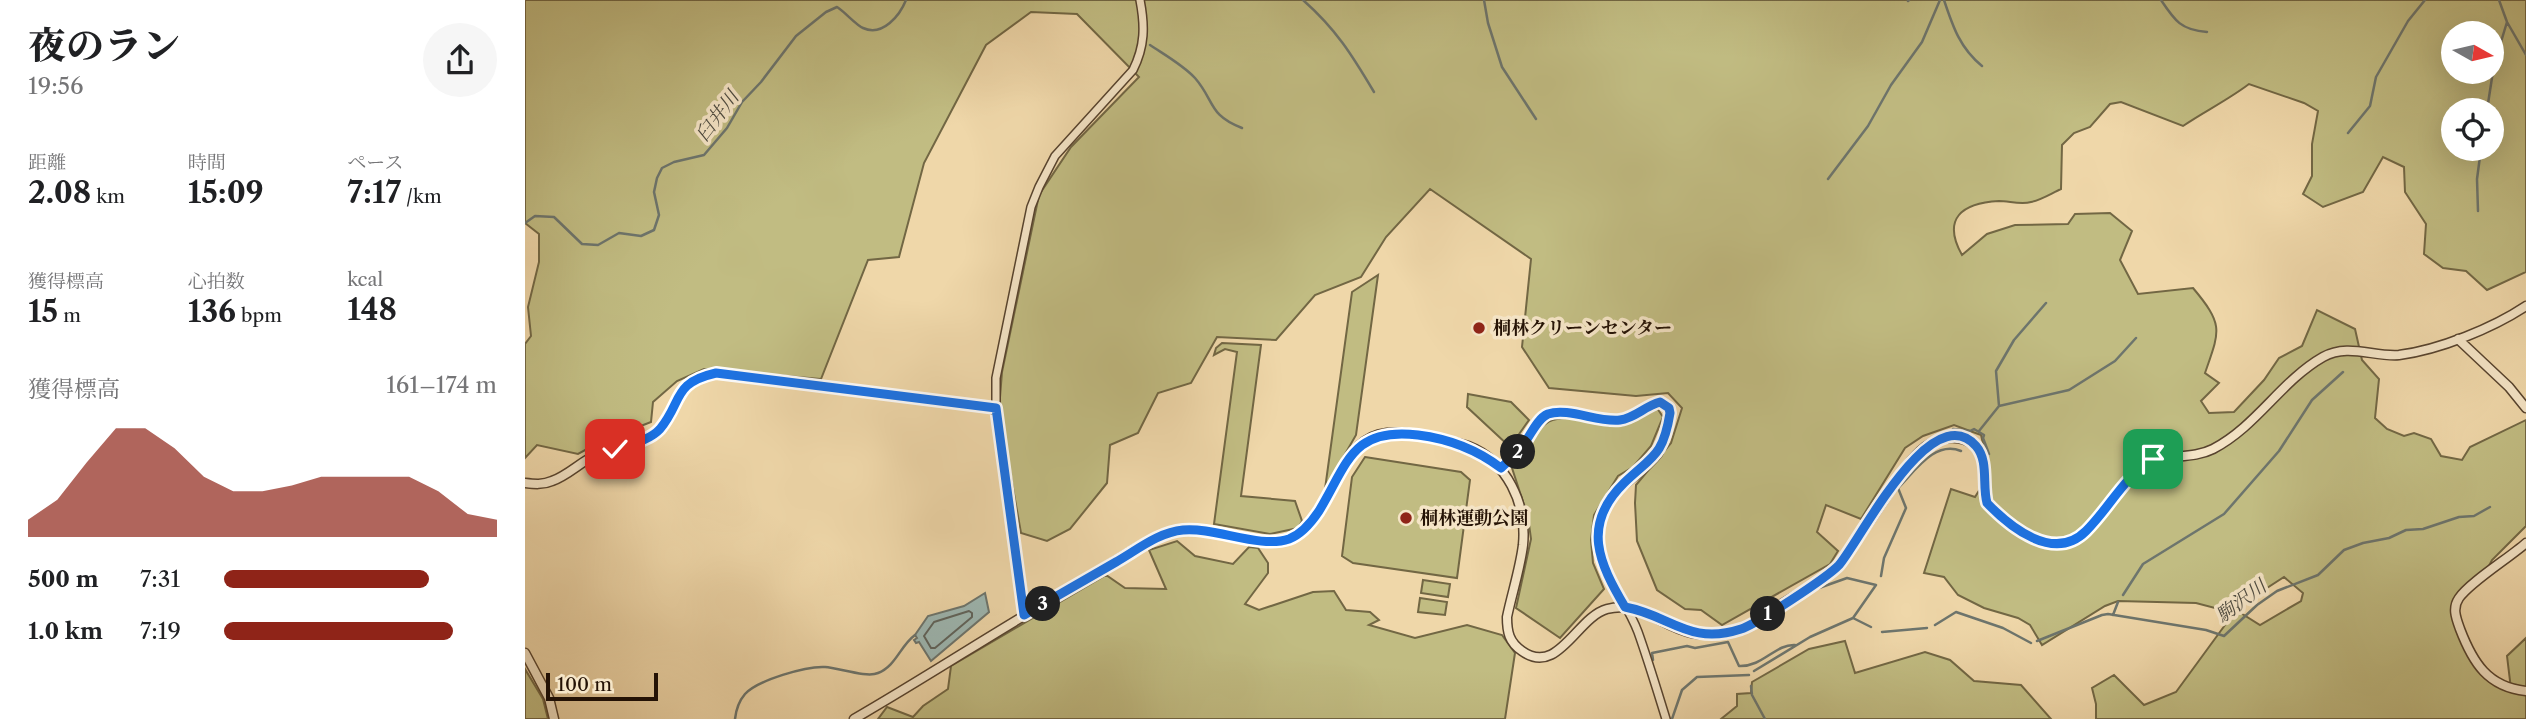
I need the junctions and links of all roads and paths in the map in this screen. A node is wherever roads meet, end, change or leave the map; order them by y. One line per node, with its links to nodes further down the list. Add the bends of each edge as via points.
1 (1140, 0): 4 (street, via 1145,34 1133,70 1055,156 1031,207 996,378)
2 (2526, 306): 3 (street)
3 (2458, 339): 5 (street); 9 (street, via 2399,355 2344,350 2326,355 2228,441 2209,451 2153,459 2137,469 2085,533 2073,541 2042,542 1997,513 1987,503 1983,460 1976,446 1950,437 1925,447 1901,474 1838,566 1742,629 1691,633 1643,610)
4 (996, 408): 7 (street, via 716,373 687,384 659,430 646,439 598,454 549,482); 10 (street)
5 (2526, 408)
6 (1501, 468): 9 (street, via 1522,518 1521,559 1507,617 1514,644 1534,657 1549,656 1594,615); 9 (street, via 1548,414 1618,421 1650,404 1660,402 1669,408 1660,451 1608,501 1599,523 1600,559); 10 (street, via 1468,446 1425,436 1383,434 1355,450 1311,523 1298,535 1274,542 1201,530 1168,533)
7 (525, 483)
8 (2526, 543): 12 (street, via 2460,597 2455,608 2476,665 2512,690)
9 (1625, 607): 15 (street, via 1637,629)
10 (1024, 615): 14 (street)
11 (525, 653): 13 (street, via 549,698)
12 (2526, 691)
13 (554, 719)
14 (855, 719)
15 (1666, 719)

